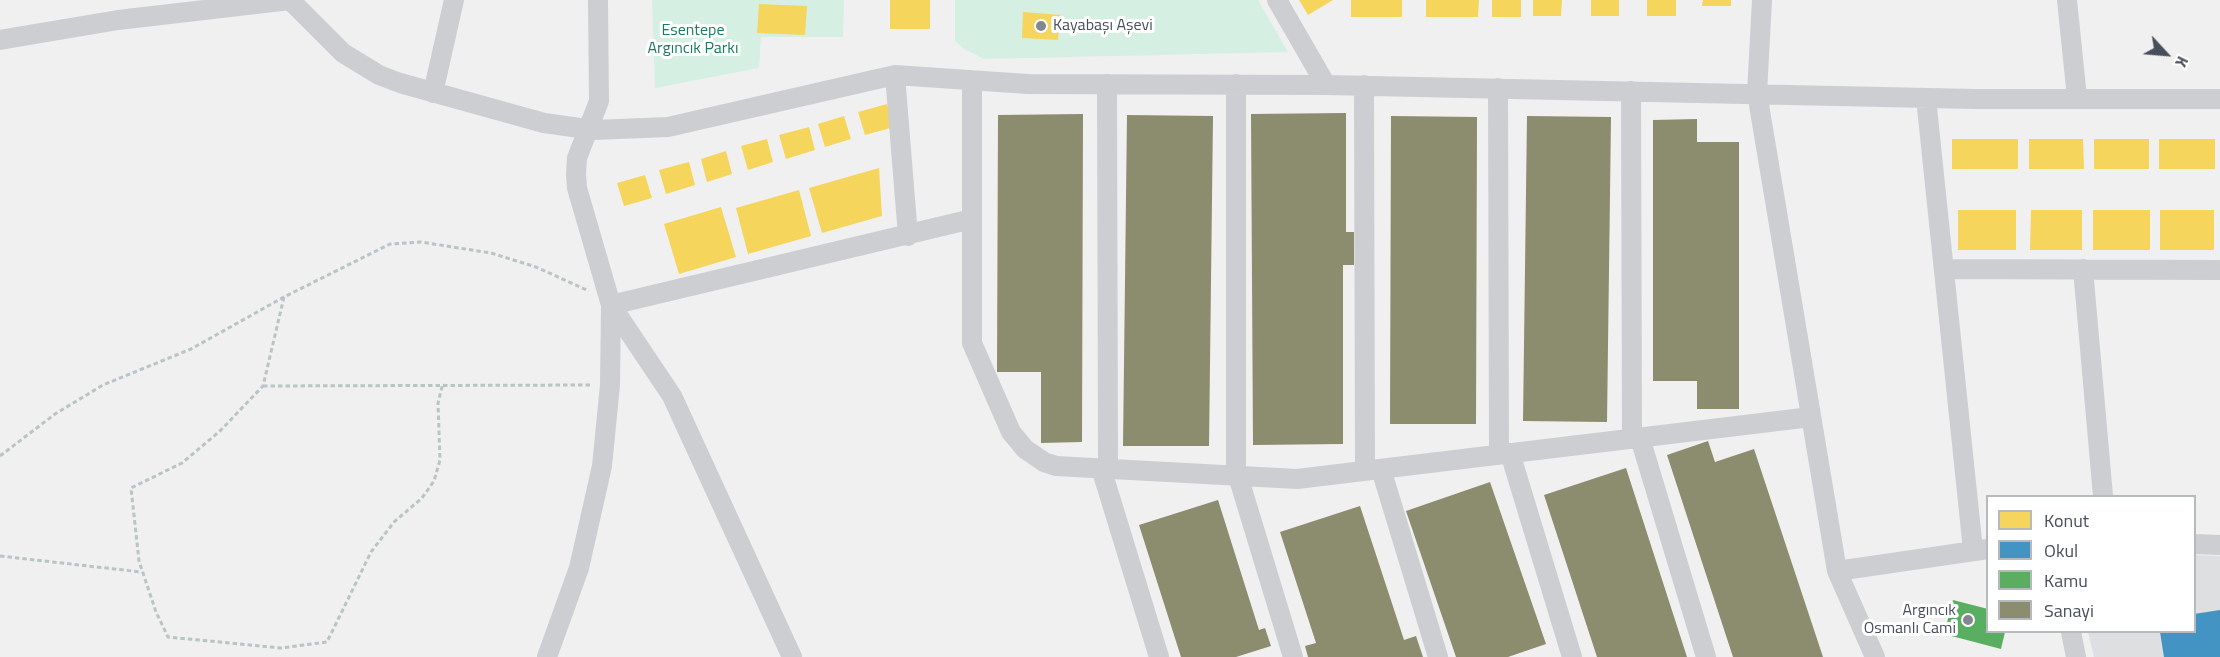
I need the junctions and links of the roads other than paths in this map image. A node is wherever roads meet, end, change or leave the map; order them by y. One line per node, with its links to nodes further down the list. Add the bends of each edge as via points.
1 (290, 0): 7 (street); 16 (street, via 318,31 352,59 389,79)
2 (454, 0): 16 (street)
3 (598, 0): 21 (street, via 599,101)
4 (1277, 0): 12 (street)
5 (1761, 0): 17 (street)
6 (2067, 0): 19 (street)
7 (0, 40)
8 (895, 75): 9 (street); 21 (street, via 668,127); 23 (street)
9 (972, 80): 10 (street); 22 (street)
10 (1107, 84): 11 (street); 31 (street)
11 (1236, 84): 12 (street); 33 (street)
12 (1326, 85): 13 (street)
13 (1364, 86): 14 (street); 32 (street)
14 (1498, 88): 15 (street); 30 (street)
15 (1631, 91): 17 (street); 29 (street)
16 (434, 93): 21 (street, via 544,123)
17 (1756, 93): 18 (street); 28 (street)
18 (1926, 98): 19 (street); 24 (street)
19 (2077, 98): 20 (street)
20 (2220, 99)
21 (588, 130): 27 (street, via 578,158 577,188)
22 (972, 219): 23 (street); 31 (street, via 972,343 1011,432 1025,449 1044,462)
23 (908, 236): 27 (street)
24 (1944, 268): 25 (street); 37 (street)
25 (2083, 270): 26 (street); 34 (street)
26 (2220, 270)
27 (611, 305): 40 (street, via 610,385 596,502 579,568); 41 (street, via 672,396)
28 (1811, 417): 29 (street); 38 (street)
29 (1636, 438): 30 (street); 46 (street)
30 (1504, 454): 32 (street); 45 (street)
31 (1105, 469): 33 (street); 42 (street)
32 (1373, 470): 33 (street, via 1297,479); 44 (street)
33 (1237, 476): 43 (street)
34 (2103, 495)
35 (2196, 544): 36 (street)
36 (2220, 545)
37 (1980, 549): 38 (street)
38 (1837, 572): 47 (street)
39 (2071, 633): 48 (street)
40 (547, 657)
41 (792, 657)
42 (1159, 657)
43 (1293, 657)
44 (1438, 657)
45 (1572, 657)
46 (1707, 657)
47 (1875, 657)
48 (2076, 657)

